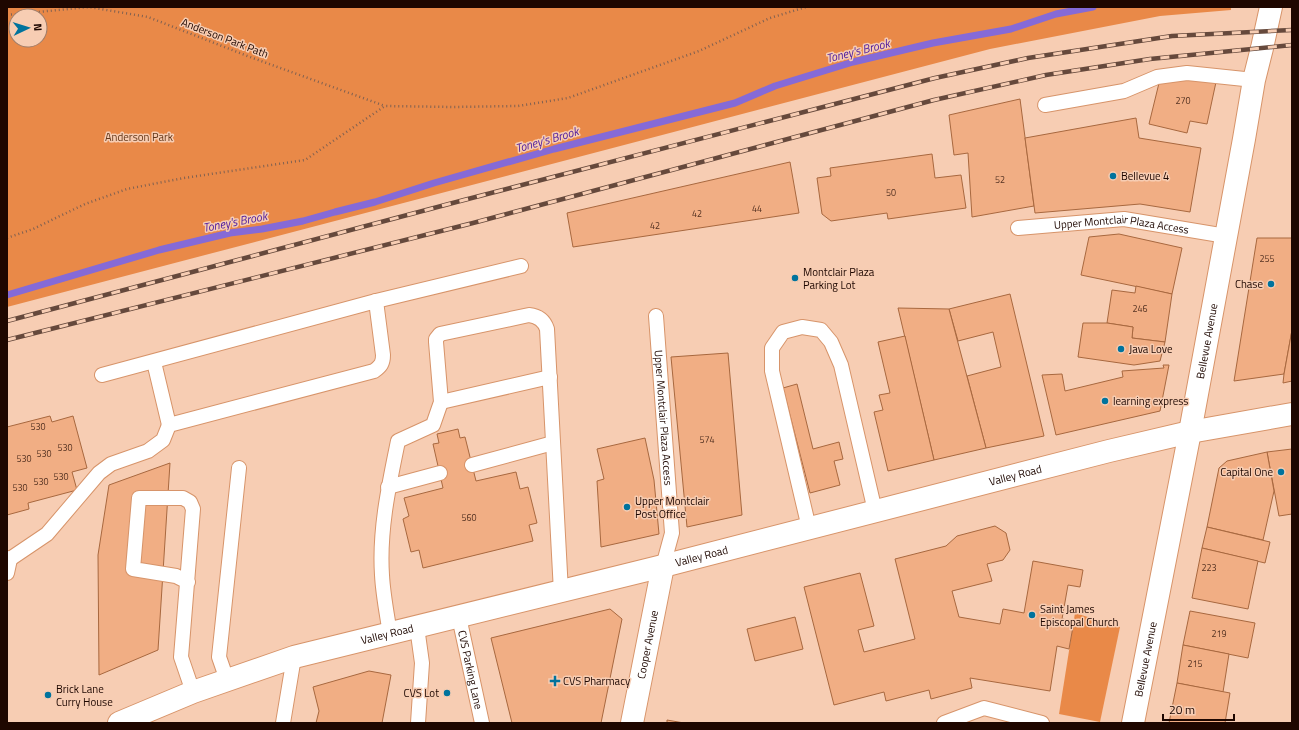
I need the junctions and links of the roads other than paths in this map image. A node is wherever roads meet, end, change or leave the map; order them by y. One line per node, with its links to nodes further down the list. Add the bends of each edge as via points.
1 (1271, 7): 2 (main road, Bellevue Avenue)
2 (1254, 80): 3 (lane, via 1187,73 1157,77 1124,91); 5 (main road, Bellevue Avenue)
3 (1045, 105)
4 (1018, 228): 5 (lane, Upper Montclair Plaza Access, via 1124,219)
5 (1226, 236): 15 (main road, Bellevue Avenue)
6 (521, 266): 7 (lane)
7 (376, 301): 9 (lane); 14 (lane, via 383,362 374,371)
8 (656, 316): 24 (lane, Upper Montclair Plaza Access, via 672,533)
9 (154, 362): 10 (lane); 14 (lane)
10 (102, 375)
11 (550, 378): 12 (lane); 12 (lane, via 547,329 542,320 534,315 440,334 436,339); 16 (lane)
12 (440, 402): 20 (lane, via 433,426 398,441)
13 (1292, 414): 15 (main road, Valley Road)
14 (169, 425): 23 (lane, via 162,440 148,451 111,464 99,473 47,534)
15 (1190, 432): 21 (main road, Valley Road); 41 (main road, Bellevue Avenue)
16 (553, 443): 17 (lane); 27 (lane)
17 (472, 465)
18 (239, 468): 32 (lane, via 219,657)
19 (440, 473): 20 (lane)
20 (388, 487): 30 (lane, via 382,532 382,576)
21 (875, 511): 22 (main road, Valley Road); 22 (lane, via 841,365 831,342 821,330 802,327 783,332 772,348 772,371)
22 (809, 528): 24 (main road, Valley Road)
23 (8, 558): 25 (lane)
24 (663, 566): 27 (main road, Valley Road); 38 (main road, Cooper Avenue)
25 (7, 573)
26 (188, 582): 26 (lane, via 194,513 190,502 183,498 139,498 133,569 176,576); 33 (lane, via 181,657)
27 (561, 592): 28 (main road, Valley Road)
28 (459, 617): 29 (main road, Valley Road); 37 (lane, CVS Parking Lane)
29 (417, 627): 30 (main road, Valley Road); 36 (lane, via 422,663)
30 (390, 634): 31 (main road, Valley Road)
31 (294, 657): 32 (main road, Valley Road); 35 (lane)
32 (227, 680): 33 (main road, Valley Road)
33 (193, 692): 34 (main road, Valley Road)
34 (119, 723)
35 (282, 723)
36 (418, 723)
37 (482, 723)
38 (632, 723)
39 (944, 723): 40 (lane, via 984,708)
40 (1042, 723)
41 (1133, 723)

